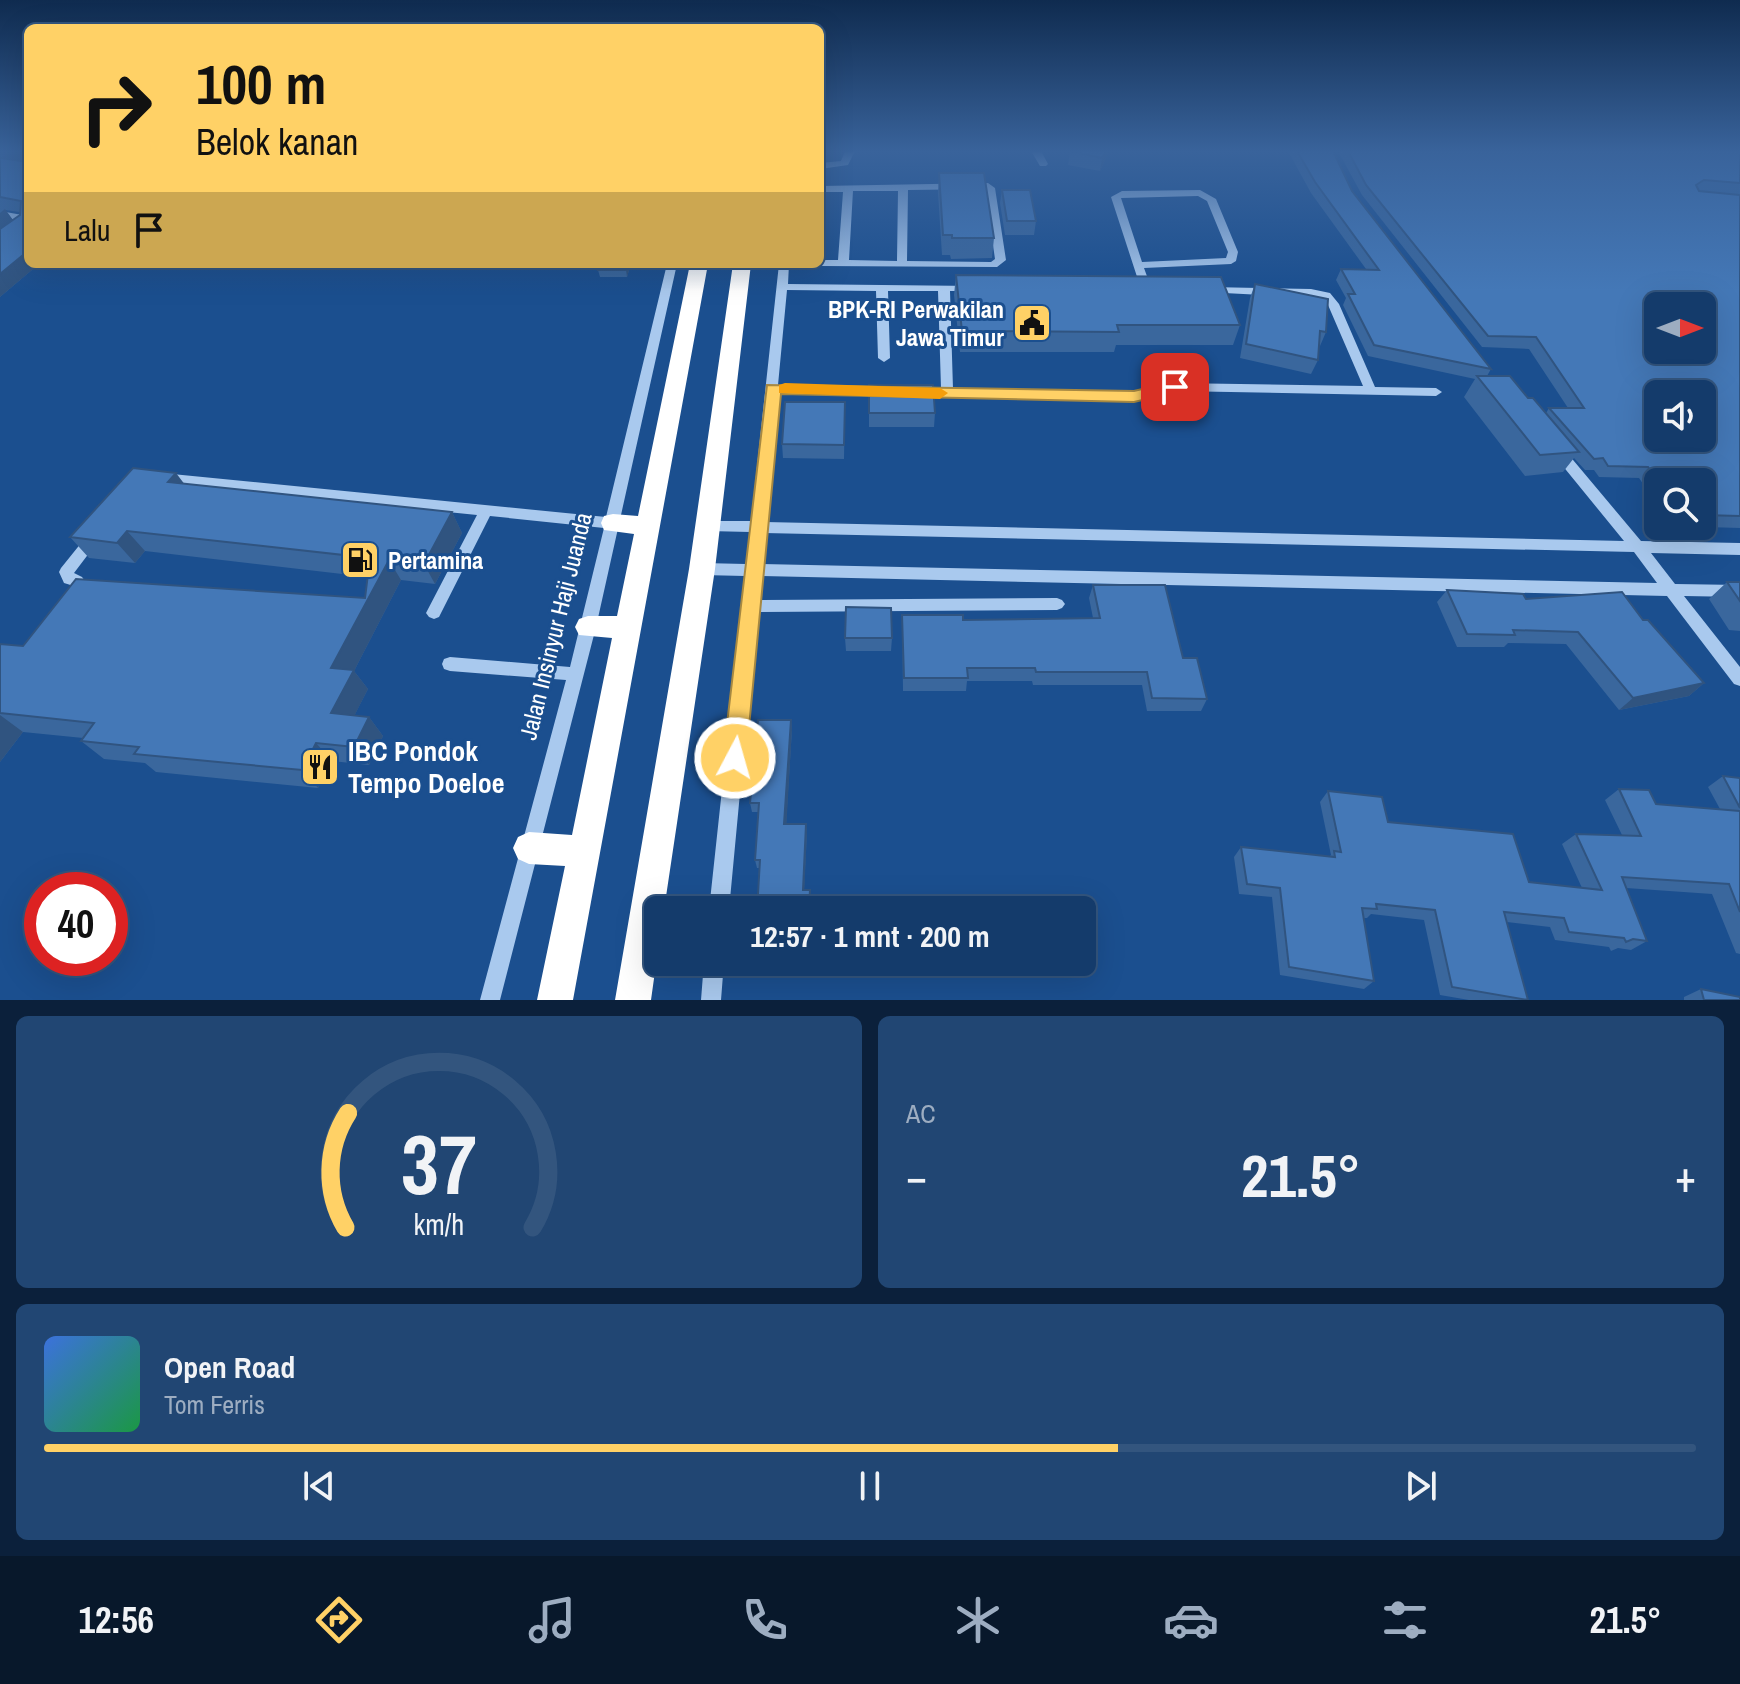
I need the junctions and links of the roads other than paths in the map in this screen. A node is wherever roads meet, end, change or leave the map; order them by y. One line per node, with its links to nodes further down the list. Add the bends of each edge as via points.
1 (847, 198): 8 (street)
2 (903, 198): 9 (street)
3 (991, 198): 9 (street, via 1001,260 993,265)
4 (1116, 198): 11 (street)
5 (1209, 198): 11 (street, via 1233,252 1231,261)
6 (0, 214): 7 (street)
7 (24, 223)
8 (843, 262): 9 (street); 10 (street)
9 (902, 262)
10 (824, 263)
11 (1138, 265): 21 (street)
12 (671, 268): 32 (street, Jalan Insinyur Haji Juanda)
13 (698, 268): 33 (highway)
14 (741, 268): 34 (highway)
15 (784, 268): 16 (street)
16 (783, 287): 17 (street); 25 (street)
17 (882, 288): 18 (street); 24 (street)
18 (944, 288): 19 (street); 28 (street)
19 (990, 289)
20 (1130, 289): 21 (street)
21 (1146, 290): 22 (street)
22 (1161, 290)
23 (1191, 290): 26 (street, via 1326,295)
24 (884, 358)
25 (773, 389): 28 (street); 35 (street)
26 (1371, 391): 27 (street); 28 (street, via 1175,387 1134,397)
27 (1436, 392)
28 (947, 394)
29 (1551, 443): 37 (street)
30 (146, 480): 31 (street)
31 (486, 510): 32 (street); 46 (street)
32 (613, 523): 33 (highway); 47 (street, Jalan Insinyur Haji Juanda)
33 (649, 526): 48 (highway)
34 (708, 526): 35 (street); 39 (highway)
35 (759, 527): 37 (street); 40 (street)
36 (100, 530): 41 (street, via 66,572)
37 (1637, 546): 38 (street); 42 (street)
38 (1740, 549)
39 (702, 569): 40 (street); 58 (highway)
40 (753, 569): 42 (street); 45 (street)
41 (77, 581)
42 (1670, 590): 43 (street); 51 (street)
43 (1740, 591)
44 (1057, 604): 45 (street)
45 (750, 606): 54 (street)
46 (434, 613)
47 (588, 627): 48 (highway); 50 (street, Jalan Insinyur Haji Juanda)
48 (629, 627): 53 (highway)
49 (450, 664): 50 (street)
50 (575, 674): 52 (street, Jalan Insinyur Haji Juanda)
51 (1740, 679)
52 (529, 848): 53 (highway); 56 (street, Jalan Insinyur Haji Juanda)
53 (586, 851): 57 (highway)
54 (720, 896)
55 (713, 976): 59 (street)
56 (490, 1000)
57 (555, 1000)
58 (633, 1000)
59 (711, 1000)

